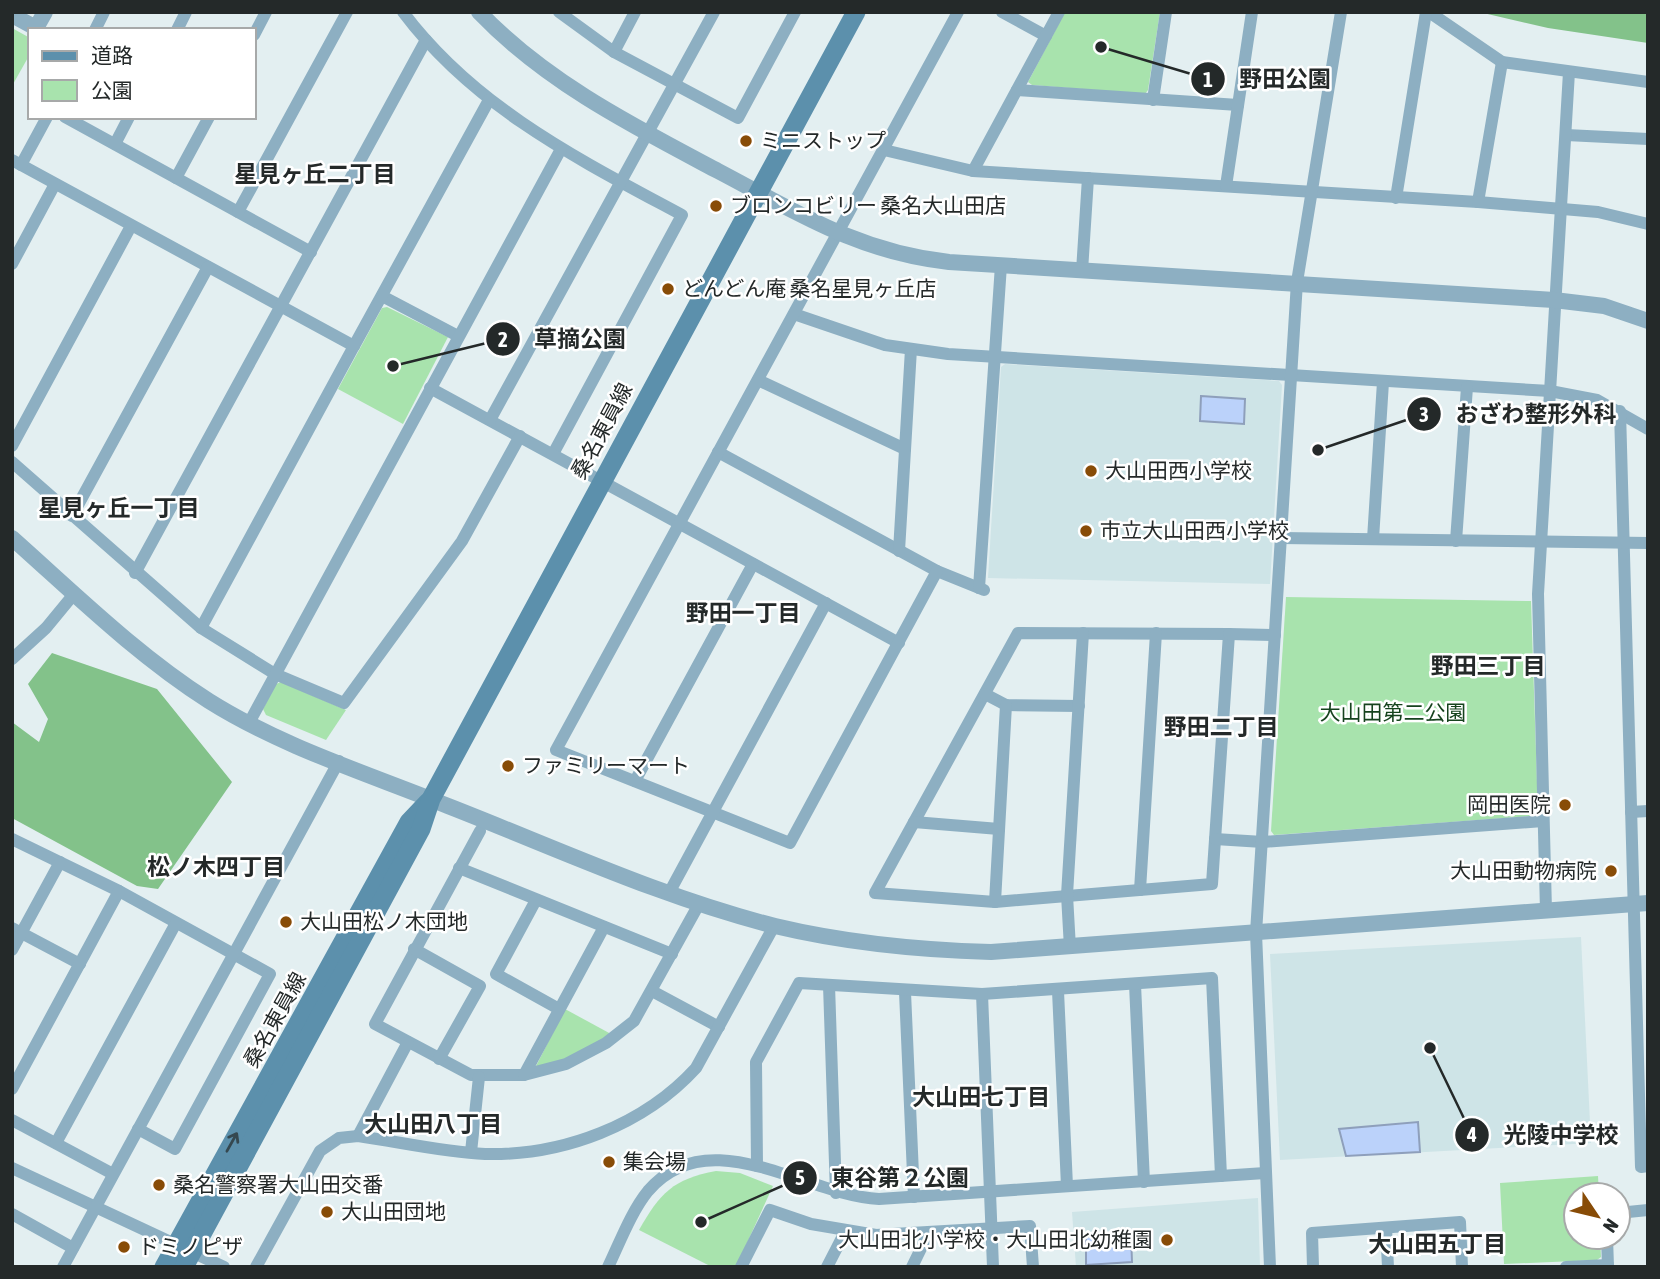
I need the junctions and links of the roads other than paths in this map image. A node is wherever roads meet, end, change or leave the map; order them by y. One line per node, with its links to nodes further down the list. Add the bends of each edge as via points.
1 (44, 12): 20 (street, via 36,28)
2 (104, 12): 21 (street)
3 (186, 12): 22 (street)
4 (266, 12): 23 (street)
5 (347, 12): 57 (street)
6 (403, 12): 25 (street)
7 (479, 12): 39 (street, via 548,73)
8 (559, 12): 26 (street)
9 (635, 12): 26 (street)
10 (714, 12): 30 (street)
11 (795, 12): 30 (street, via 738,118)
12 (856, 12): 52 (main road, 桑名東員線)
13 (958, 12): 44 (street)
14 (1002, 12): 24 (street)
15 (1059, 12): 24 (street)
16 (1166, 12): 33 (street)
17 (1252, 12): 34 (street)
18 (1341, 12): 53 (street)
19 (1427, 12): 27 (street); 54 (street)
20 (12, 15)
21 (96, 28)
22 (178, 28)
23 (256, 31)
24 (1046, 36): 31 (street)
25 (426, 40): 32 (street); 61 (street)
26 (614, 52): 30 (street)
27 (1502, 62): 28 (street); 55 (street)
28 (1569, 72): 29 (street); 40 (street)
29 (1648, 82)
30 (673, 84): 39 (street)
31 (1017, 90): 33 (street); 46 (street)
32 (489, 100): 43 (street); 67 (street)
33 (1153, 100): 34 (street)
34 (1238, 105): 51 (street)
35 (46, 119): 45 (street)
36 (69, 119): 42 (street)
37 (128, 119): 42 (street)
38 (208, 119): 47 (street)
39 (649, 134): 49 (street); 52 (street)
40 (1566, 135): 41 (street); 56 (street)
41 (1648, 139)
42 (114, 144): 47 (street)
43 (561, 149): 49 (street); 72 (street)
44 (884, 150): 46 (street); 60 (street)
45 (17, 162): 50 (street)
46 (973, 171): 48 (street)
47 (176, 178): 57 (street)
48 (1087, 178): 51 (street); 65 (street)
49 (622, 183): 83 (street); 89 (street, via 682,215)
50 (55, 184): 59 (street); 62 (street)
51 (1226, 186): 53 (street)
52 (758, 192): 60 (street); 91 (main road, 桑名東員線)
53 (1311, 193): 54 (street); 66 (street)
54 (1396, 198): 55 (street)
55 (1478, 202): 56 (street)
56 (1561, 209): 58 (street); 68 (street)
57 (239, 212): 61 (street)
58 (1648, 223)
59 (131, 226): 64 (street); 86 (street)
60 (837, 234): 63 (street, via 898,254); 70 (street)
61 (311, 252): 69 (street)
62 (12, 264)
63 (1001, 265): 65 (street); 75 (street)
64 (208, 267): 69 (street); 92 (street)
65 (1082, 271): 66 (street)
66 (1297, 282): 68 (street); 76 (street)
67 (382, 296): 72 (street); 73 (street)
68 (1554, 300): 71 (street, via 1604,306); 81 (street)
69 (281, 307): 73 (street); 104 (street)
70 (794, 314): 74 (street, via 885,345); 77 (street)
71 (1648, 321)
72 (458, 336): 80 (street)
73 (354, 346): 107 (street)
74 (911, 349): 75 (street); 87 (street)
75 (995, 358): 76 (street); 103 (street, via 982,589)
76 (1291, 376): 78 (street); 95 (street)
77 (758, 380): 87 (street); 88 (street)
78 (1383, 382): 79 (street); 96 (street)
79 (1467, 387): 81 (street); 97 (street)
80 (430, 388): 83 (street); 114 (street)
81 (1550, 391): 82 (street, via 1597,400); 98 (street)
82 (1620, 411): 84 (street); 99 (street)
83 (490, 420): 85 (street)
84 (1648, 429)
85 (520, 436): 89 (street); 114 (street, via 462,541 344,703)
86 (12, 446)
87 (905, 449): 101 (street)
88 (718, 452): 93 (street); 101 (street)
89 (553, 454): 91 (street)
90 (12, 462): 92 (street)
91 (601, 481): 93 (street); 121 (main road, 桑名東員線)
92 (72, 516): 104 (street)
93 (680, 524): 102 (street); 120 (street, via 556,750)
94 (12, 538): 105 (street)
95 (1281, 538): 96 (street); 111 (street)
96 (1373, 539): 97 (street)
97 (1456, 541): 98 (street)
98 (1540, 542): 99 (street); 125 (street)
99 (1623, 543): 100 (street); 124 (street)
100 (1648, 543)
101 (900, 551): 103 (street)
102 (752, 564): 106 (street); 120 (street)
103 (937, 571): 112 (street)
104 (135, 573): 107 (street)
105 (74, 594): 113 (street); 118 (street, via 178,680)
106 (826, 603): 112 (street); 122 (street)
107 (201, 628): 114 (street)
108 (1083, 633): 109 (street); 115 (street, via 1018,633); 117 (street)
109 (1156, 633): 110 (street); 134 (street)
110 (1229, 634): 111 (street); 130 (street)
111 (1275, 635): 131 (street)
112 (899, 643): 122 (street, via 790,842)
113 (12, 659)
114 (275, 674): 118 (street)
115 (985, 694): 116 (street); 126 (street)
116 (1006, 705): 117 (street); 127 (street)
117 (1079, 706): 137 (street)
118 (248, 723): 119 (street)
119 (339, 761): 121 (street); 151 (street)
120 (635, 781): 122 (street)
121 (431, 799): 136 (street); 191 (main road, 桑名東員線, via 409,822)
122 (712, 811): 136 (street)
123 (1648, 811): 124 (street)
124 (1631, 812): 141 (street)
125 (1543, 821): 131 (street); 142 (street)
126 (914, 822): 127 (street); 139 (street, via 874,893)
127 (999, 829): 139 (street)
128 (480, 831): 133 (street)
129 (12, 839): 132 (street)
130 (1215, 839): 131 (street); 134 (street, via 1212,884)
131 (1263, 842): 147 (street)
132 (60, 862): 135 (street); 146 (street)
133 (459, 868): 138 (street); 149 (street)
134 (1140, 890): 137 (street)
135 (119, 891): 143 (street); 153 (street)
136 (669, 893): 140 (street)
137 (1067, 895): 139 (street); 148 (street)
138 (536, 900): 145 (street); 161 (street, via 496,974)
139 (995, 902)
140 (699, 904): 144 (street); 152 (street)
141 (1641, 904): 142 (street); 160 (street)
142 (1546, 911): 147 (street)
143 (176, 923): 151 (street); 171 (street)
144 (774, 926): 148 (street, via 914,948 991,952); 162 (street)
145 (604, 927): 152 (street); 161 (street)
146 (17, 930): 150 (street); 153 (street)
147 (1256, 933): 148 (street); 176 (street)
148 (1070, 948)
149 (414, 949): 163 (street, via 375,1024); 164 (street, via 480,986)
150 (12, 950)
151 (234, 954): 169 (street); 169 (street, via 270,974 175,1149)
152 (672, 954): 157 (street)
153 (80, 964): 167 (street)
154 (1135, 984): 156 (street); 178 (street, via 1212,978); 179 (street)
155 (828, 985): 158 (street); 173 (street, via 799,983 756,1062); 181 (street)
156 (1058, 990): 159 (street); 180 (street)
157 (652, 991): 162 (street); 165 (street, via 634,1021 606,1043 566,1064)
158 (905, 992): 159 (street); 183 (street)
159 (982, 994): 182 (street)
160 (1642, 996): 174 (street, via 1641,1167)
161 (559, 1009): 165 (street)
162 (719, 1027): 172 (street, via 689,1076 632,1118 562,1146)
163 (408, 1042): 164 (street); 170 (street)
164 (439, 1059): 166 (street)
165 (524, 1074): 166 (street)
166 (479, 1077): 172 (street)
167 (12, 1089)
168 (12, 1120): 171 (street)
169 (138, 1129): 177 (street)
170 (358, 1136): 172 (street); 196 (street, via 339,1138 320,1151)
171 (56, 1143): 177 (street)
172 (471, 1152)
173 (757, 1166): 181 (street); 197 (street, via 707,1159 664,1176 644,1197)
174 (1648, 1167)
175 (12, 1168): 184 (street)
176 (1265, 1172): 178 (street); 203 (street)
177 (113, 1174): 184 (street)
178 (1221, 1176): 179 (street)
179 (1144, 1182): 180 (street)
180 (1067, 1186): 182 (street)
181 (836, 1193): 183 (street)
182 (990, 1193): 183 (street); 186 (street)
183 (914, 1197)
184 (95, 1207): 190 (street); 191 (street)
185 (12, 1214): 190 (street)
186 (993, 1228): 189 (street); 201 (street); 202 (street, via 1030,1226)
187 (1386, 1228): 204 (street, via 1312,1233); 205 (street); 206 (street, via 1460,1222)
188 (845, 1232): 189 (street); 198 (street, via 770,1210); 199 (street)
189 (929, 1232): 200 (street)
190 (73, 1248): 193 (street)
191 (184, 1254): 194 (main road, 桑名東員線); 195 (street)
192 (1608, 1266): 207 (street)
193 (63, 1267)
194 (164, 1267)
195 (224, 1267)
196 (256, 1267)
197 (608, 1267)
198 (741, 1267)
199 (827, 1267)
200 (912, 1267)
201 (993, 1267)
202 (1033, 1267)
203 (1269, 1267)
204 (1313, 1267)
205 (1388, 1267)
206 (1462, 1267)
207 (1566, 1267)

